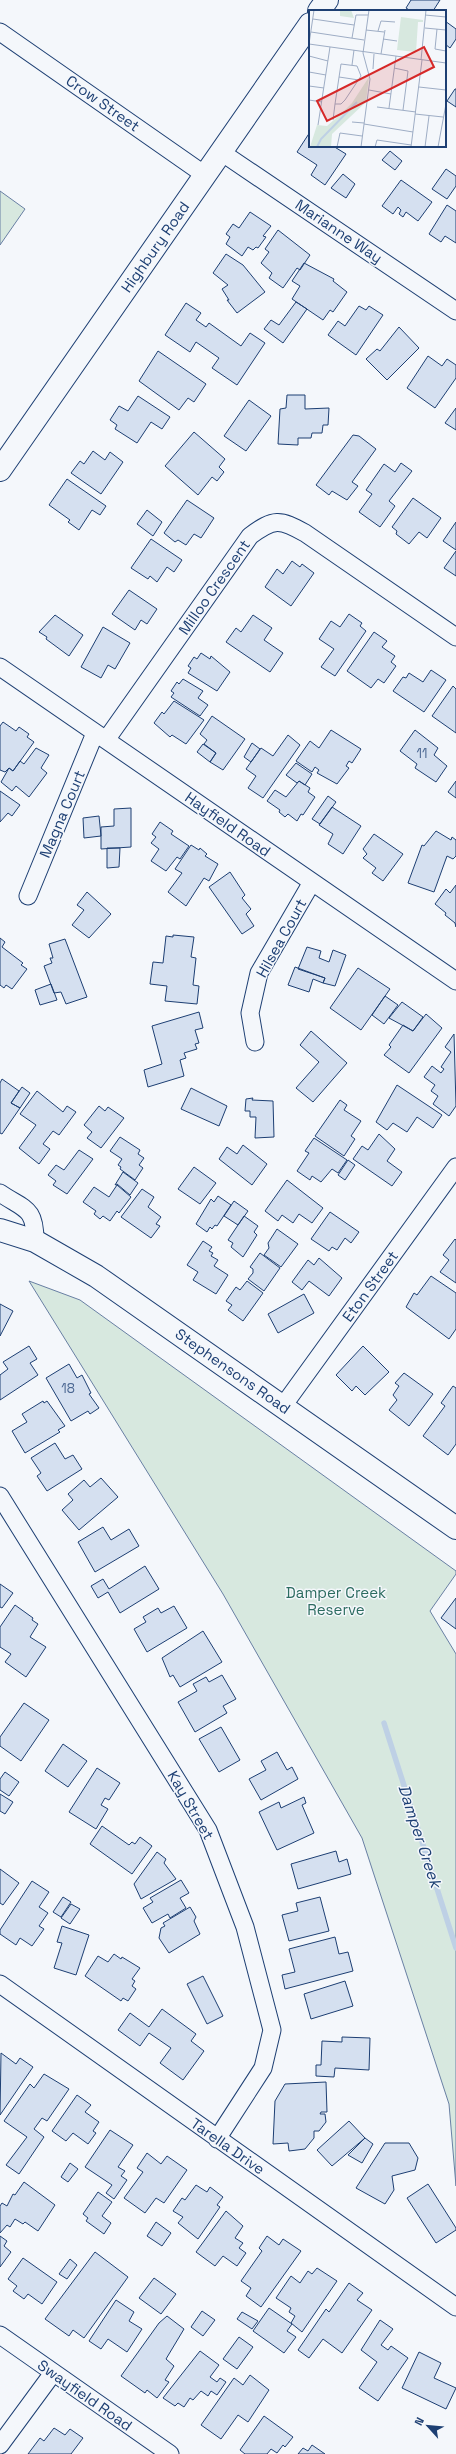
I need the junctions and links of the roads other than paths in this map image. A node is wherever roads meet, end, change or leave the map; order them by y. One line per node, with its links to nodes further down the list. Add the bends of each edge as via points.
1 (327, 0): 2 (main road)
2 (320, 10)
3 (309, 25): 5 (main road, Highbury Road)
4 (0, 32): 6 (street, Crow Street)
5 (221, 152): 6 (main road, Highbury Road); 7 (street, Marianne Way)
6 (205, 175): 8 (main road, Highbury Road)
7 (456, 311)
8 (0, 470)
9 (456, 637): 11 (street, Milloo Crescent, via 305,533 287,523 277,521 250,536)
10 (0, 667): 11 (street, Hayfield Road)
11 (101, 737): 12 (street, Hayfield Road); 13 (street, Magna Court)
12 (312, 882): 14 (street, Hayfield Road); 15 (street, Hilsea Court, via 259,973 250,1013)
13 (28, 896)
14 (456, 981)
15 (255, 1042)
16 (456, 1167): 20 (street, Eton Street)
17 (0, 1193): 19 (street, via 28,1210 35,1222)
18 (0, 1230): 19 (main road, Stephensons Road)
19 (35, 1241): 20 (main road, Stephensons Road, via 96,1276)
20 (283, 1406): 22 (main road, Stephensons Road)
21 (0, 1496): 24 (street, Kay Street, via 208,1830 245,1927 272,2030 263,2068)
22 (456, 1528)
23 (0, 1984): 24 (street, Tarella Drive)
24 (217, 2138): 25 (street, Tarella Drive)
25 (456, 2308)
26 (0, 2335): 27 (street, Swayfield Road)
27 (53, 2373): 28 (street); 29 (street, Swayfield Road)
28 (0, 2446)
29 (170, 2454)

